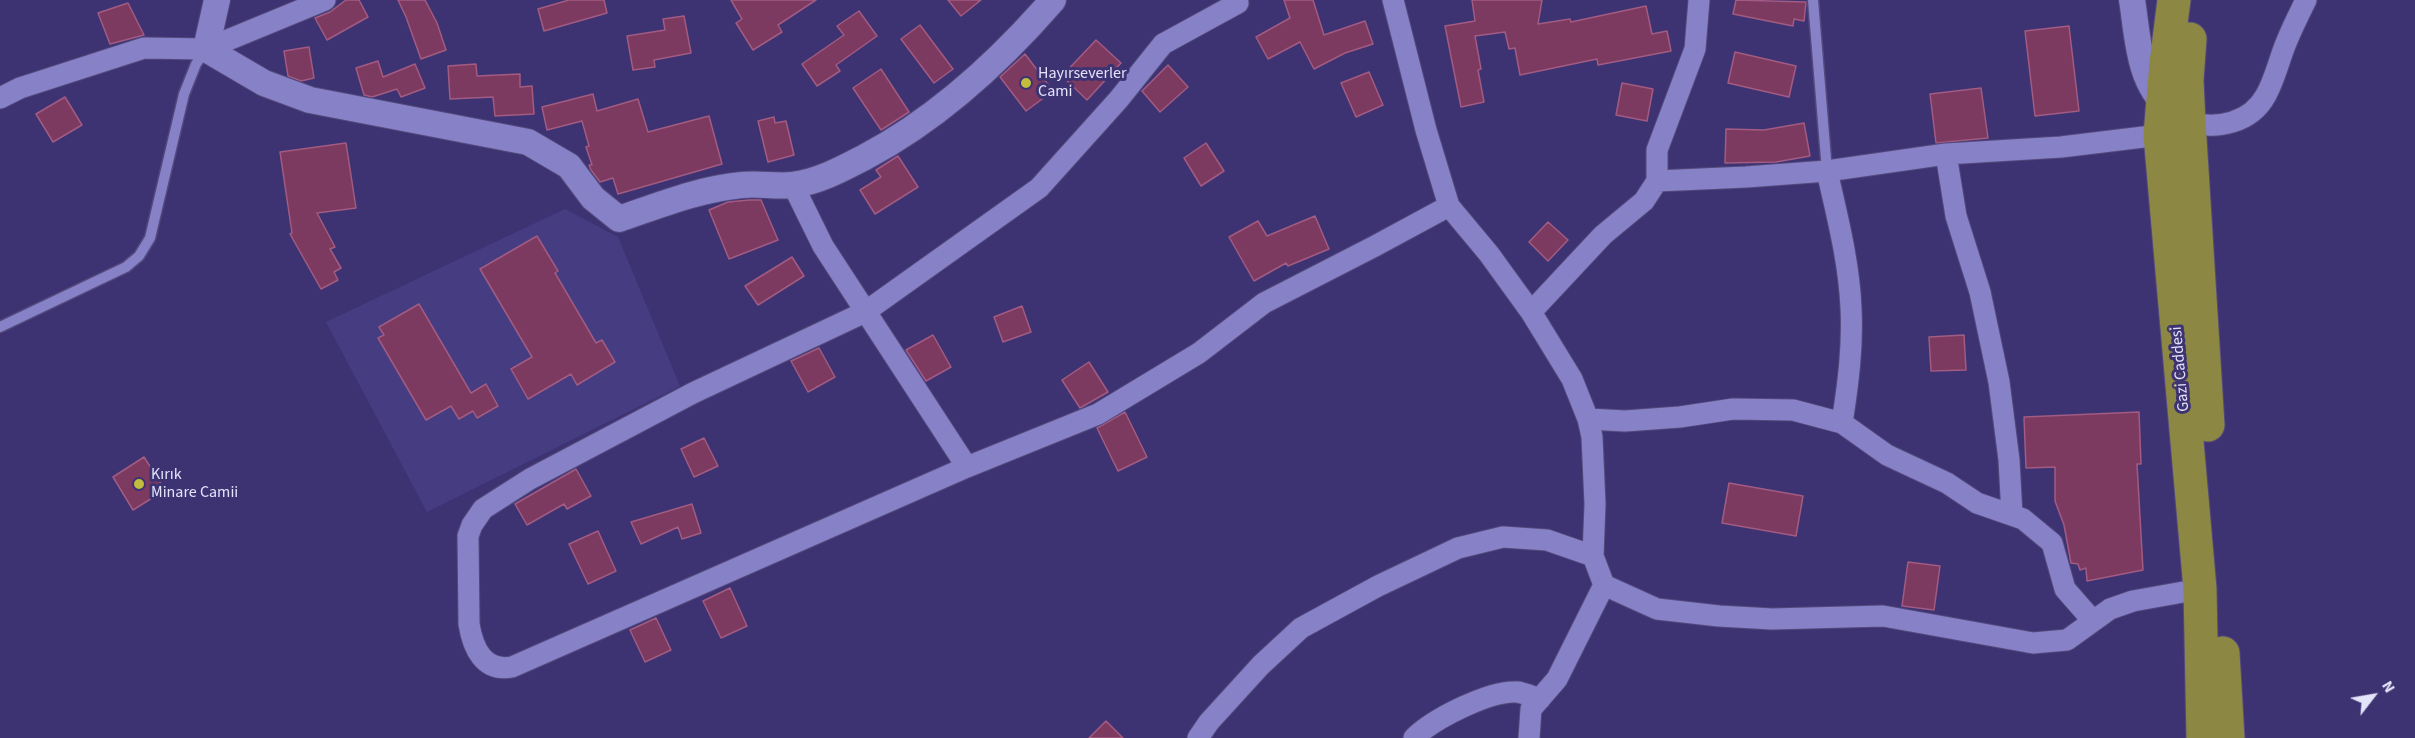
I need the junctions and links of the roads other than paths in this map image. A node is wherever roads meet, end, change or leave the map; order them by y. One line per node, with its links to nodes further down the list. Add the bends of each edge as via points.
1 (217, 0): 12 (street)
2 (325, 0): 12 (street)
3 (1053, 0): 19 (street, via 1020,38 900,138 835,173)
4 (1392, 0): 20 (street)
5 (1699, 0): 18 (street, via 1695,49 1657,150)
6 (1813, 0): 17 (lane)
7 (2132, 0): 14 (street, via 2142,63)
8 (2174, 0): 14 (highway, Gazi Caddesi)
9 (2196, 0): 15 (highway, Gazi Caddesi, via 2188,69)
10 (2306, 0): 15 (street, via 2267,94 2255,110 2218,126)
11 (1238, 3): 21 (street, via 1163,44 1039,188)
12 (206, 48): 13 (street, via 144,48); 19 (street, via 264,83 310,100 528,141 569,166 593,198 619,219 691,193 743,184); 23 (lane, via 184,94 150,238 139,256 126,267)
13 (0, 98)
14 (2162, 102): 15 (highway, Gazi Caddesi)
15 (2174, 128): 16 (street, via 2061,147); 30 (highway, Gazi Caddesi); 37 (highway, Gazi Caddesi)
16 (1946, 154): 17 (street); 27 (street, via 1956,216 1980,292 2000,382)
17 (1827, 171): 18 (street); 25 (street, via 1851,307 1850,366)
18 (1657, 181): 22 (street, via 1644,201 1603,235)
19 (793, 185): 21 (street, via 823,246)
20 (1449, 206): 22 (street); 26 (street, via 1264,303 1198,354 1098,414)
21 (865, 312): 26 (street); 26 (street, via 693,393 531,479 483,509 468,536 469,624 479,656 496,667 512,667)
22 (1531, 312): 24 (street, via 1572,379)
23 (0, 327)
24 (1588, 419): 25 (street, via 1625,421 1733,409 1783,409); 28 (street, via 1595,504)
25 (1842, 423): 27 (street, via 1887,455 1947,483 1977,503)
26 (967, 467)
27 (2012, 515): 31 (street, via 2023,519 2052,543 2065,589)
28 (1593, 556): 29 (street); 33 (street, via 1547,540 1503,537 1458,548 1301,628 1261,664)
29 (1604, 585): 31 (street, via 1657,609 1772,619 1883,616 2033,643 2067,640); 32 (street, via 1557,680)
30 (2200, 589): 31 (street, via 2133,601 2110,609); 36 (highway, Gazi Caddesi)
31 (2093, 621)
32 (1540, 699): 34 (street, via 1517,692 1490,696 1447,716); 35 (street, via 1531,709)
33 (1197, 738)
34 (1414, 738)
35 (1529, 738)
36 (2203, 738)
37 (2228, 738)

